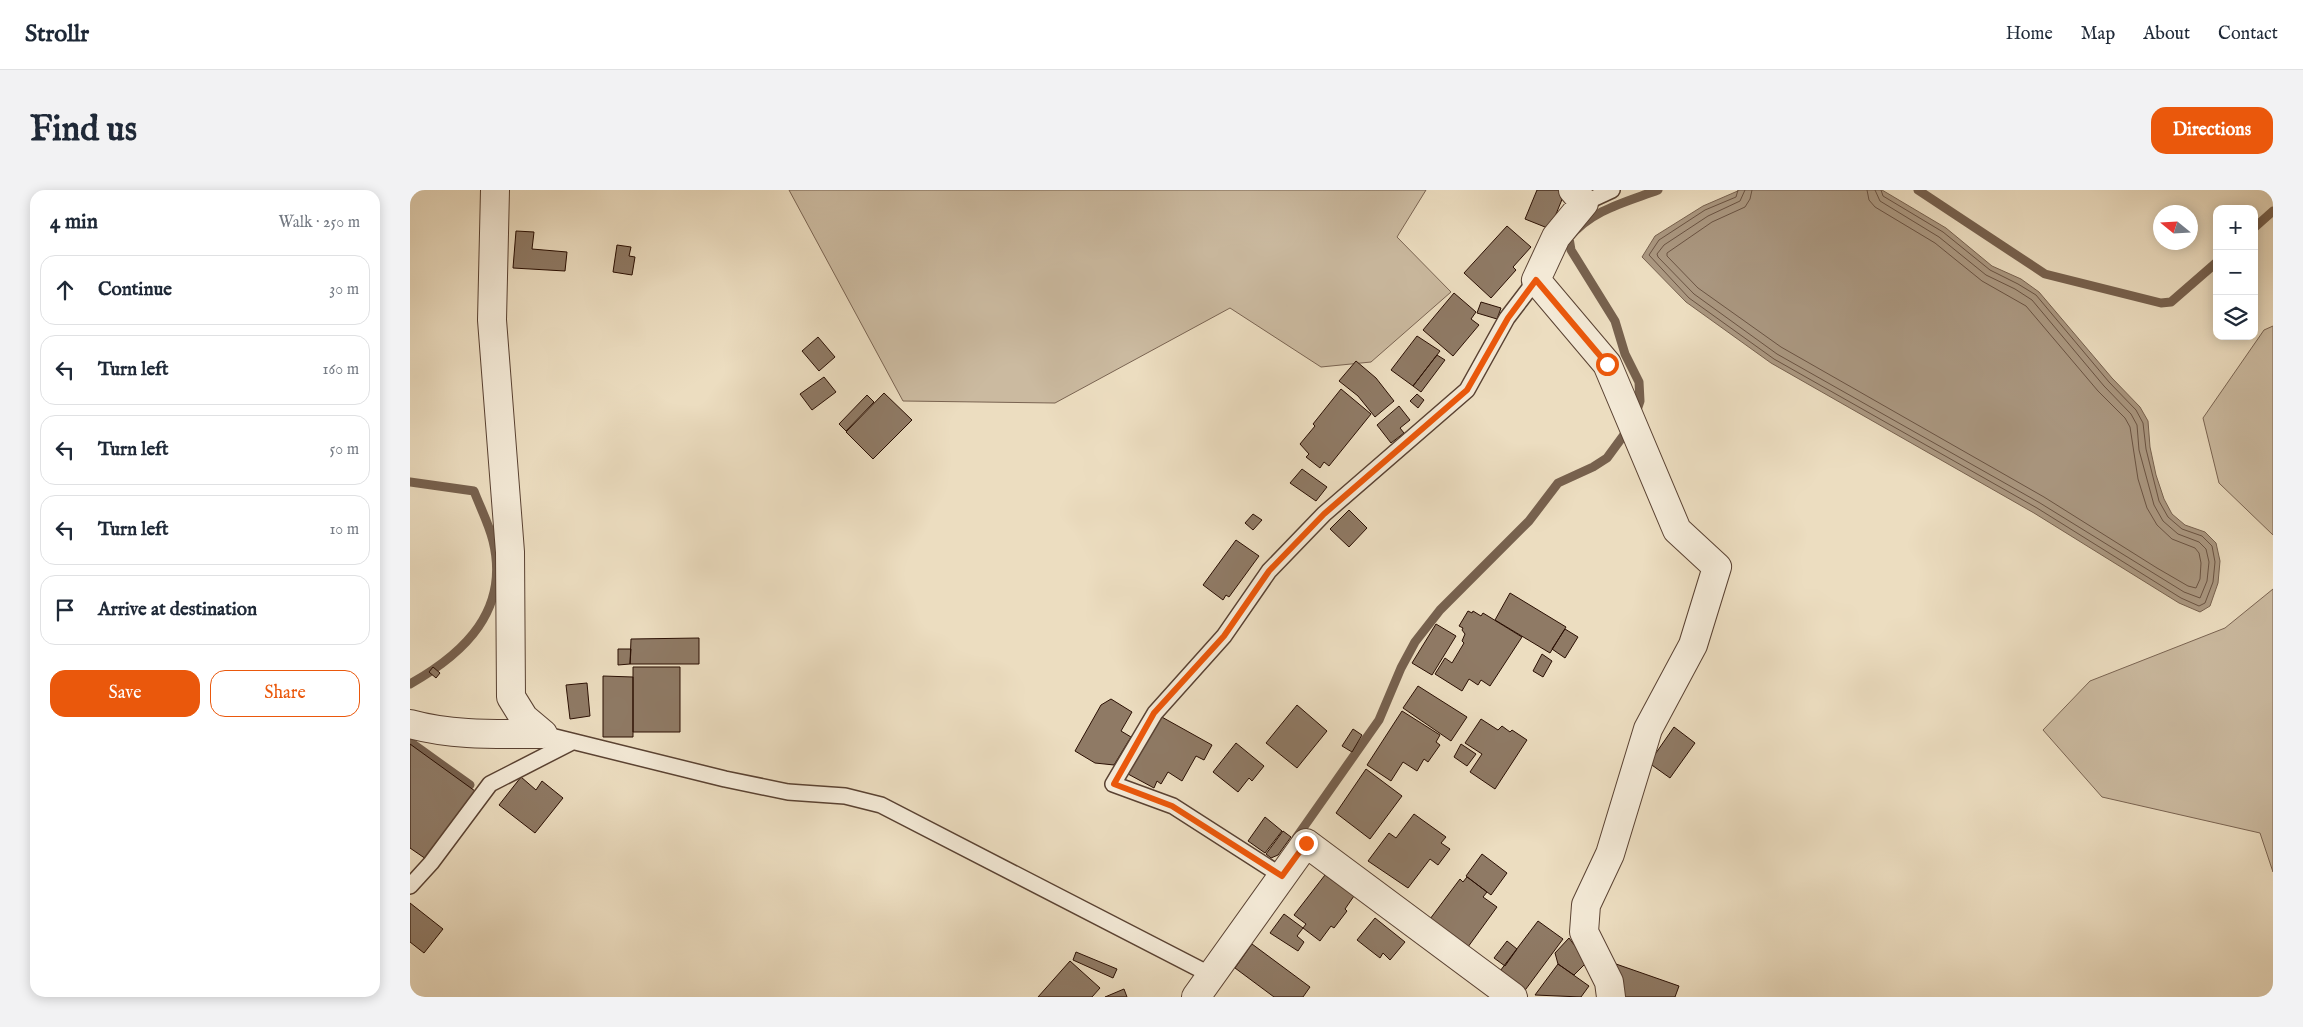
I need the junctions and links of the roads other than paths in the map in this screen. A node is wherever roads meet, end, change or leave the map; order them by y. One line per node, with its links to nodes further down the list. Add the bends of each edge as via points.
1 (495, 190): 6 (street, via 492,320 510,552 511,697 524,718)
2 (1612, 190): 3 (lane)
3 (1578, 196): 4 (street)
4 (1536, 280): 8 (lane, via 1508,318 1467,390 1324,514 1269,571 1224,636 1154,713 1114,784 1172,806); 12 (street, via 1607,364 1677,530 1717,567 1693,645 1648,729 1610,854 1586,905 1584,932 1609,982)
5 (410, 724): 6 (street, via 434,731)
6 (543, 734): 7 (lane)
7 (572, 742): 9 (lane, via 490,784); 10 (lane, via 734,781 788,792 845,796 881,805)
8 (1276, 872): 10 (street); 11 (street, via 1306,843)
9 (410, 886)
10 (1202, 978)
11 (1513, 997)
12 (1611, 997)

